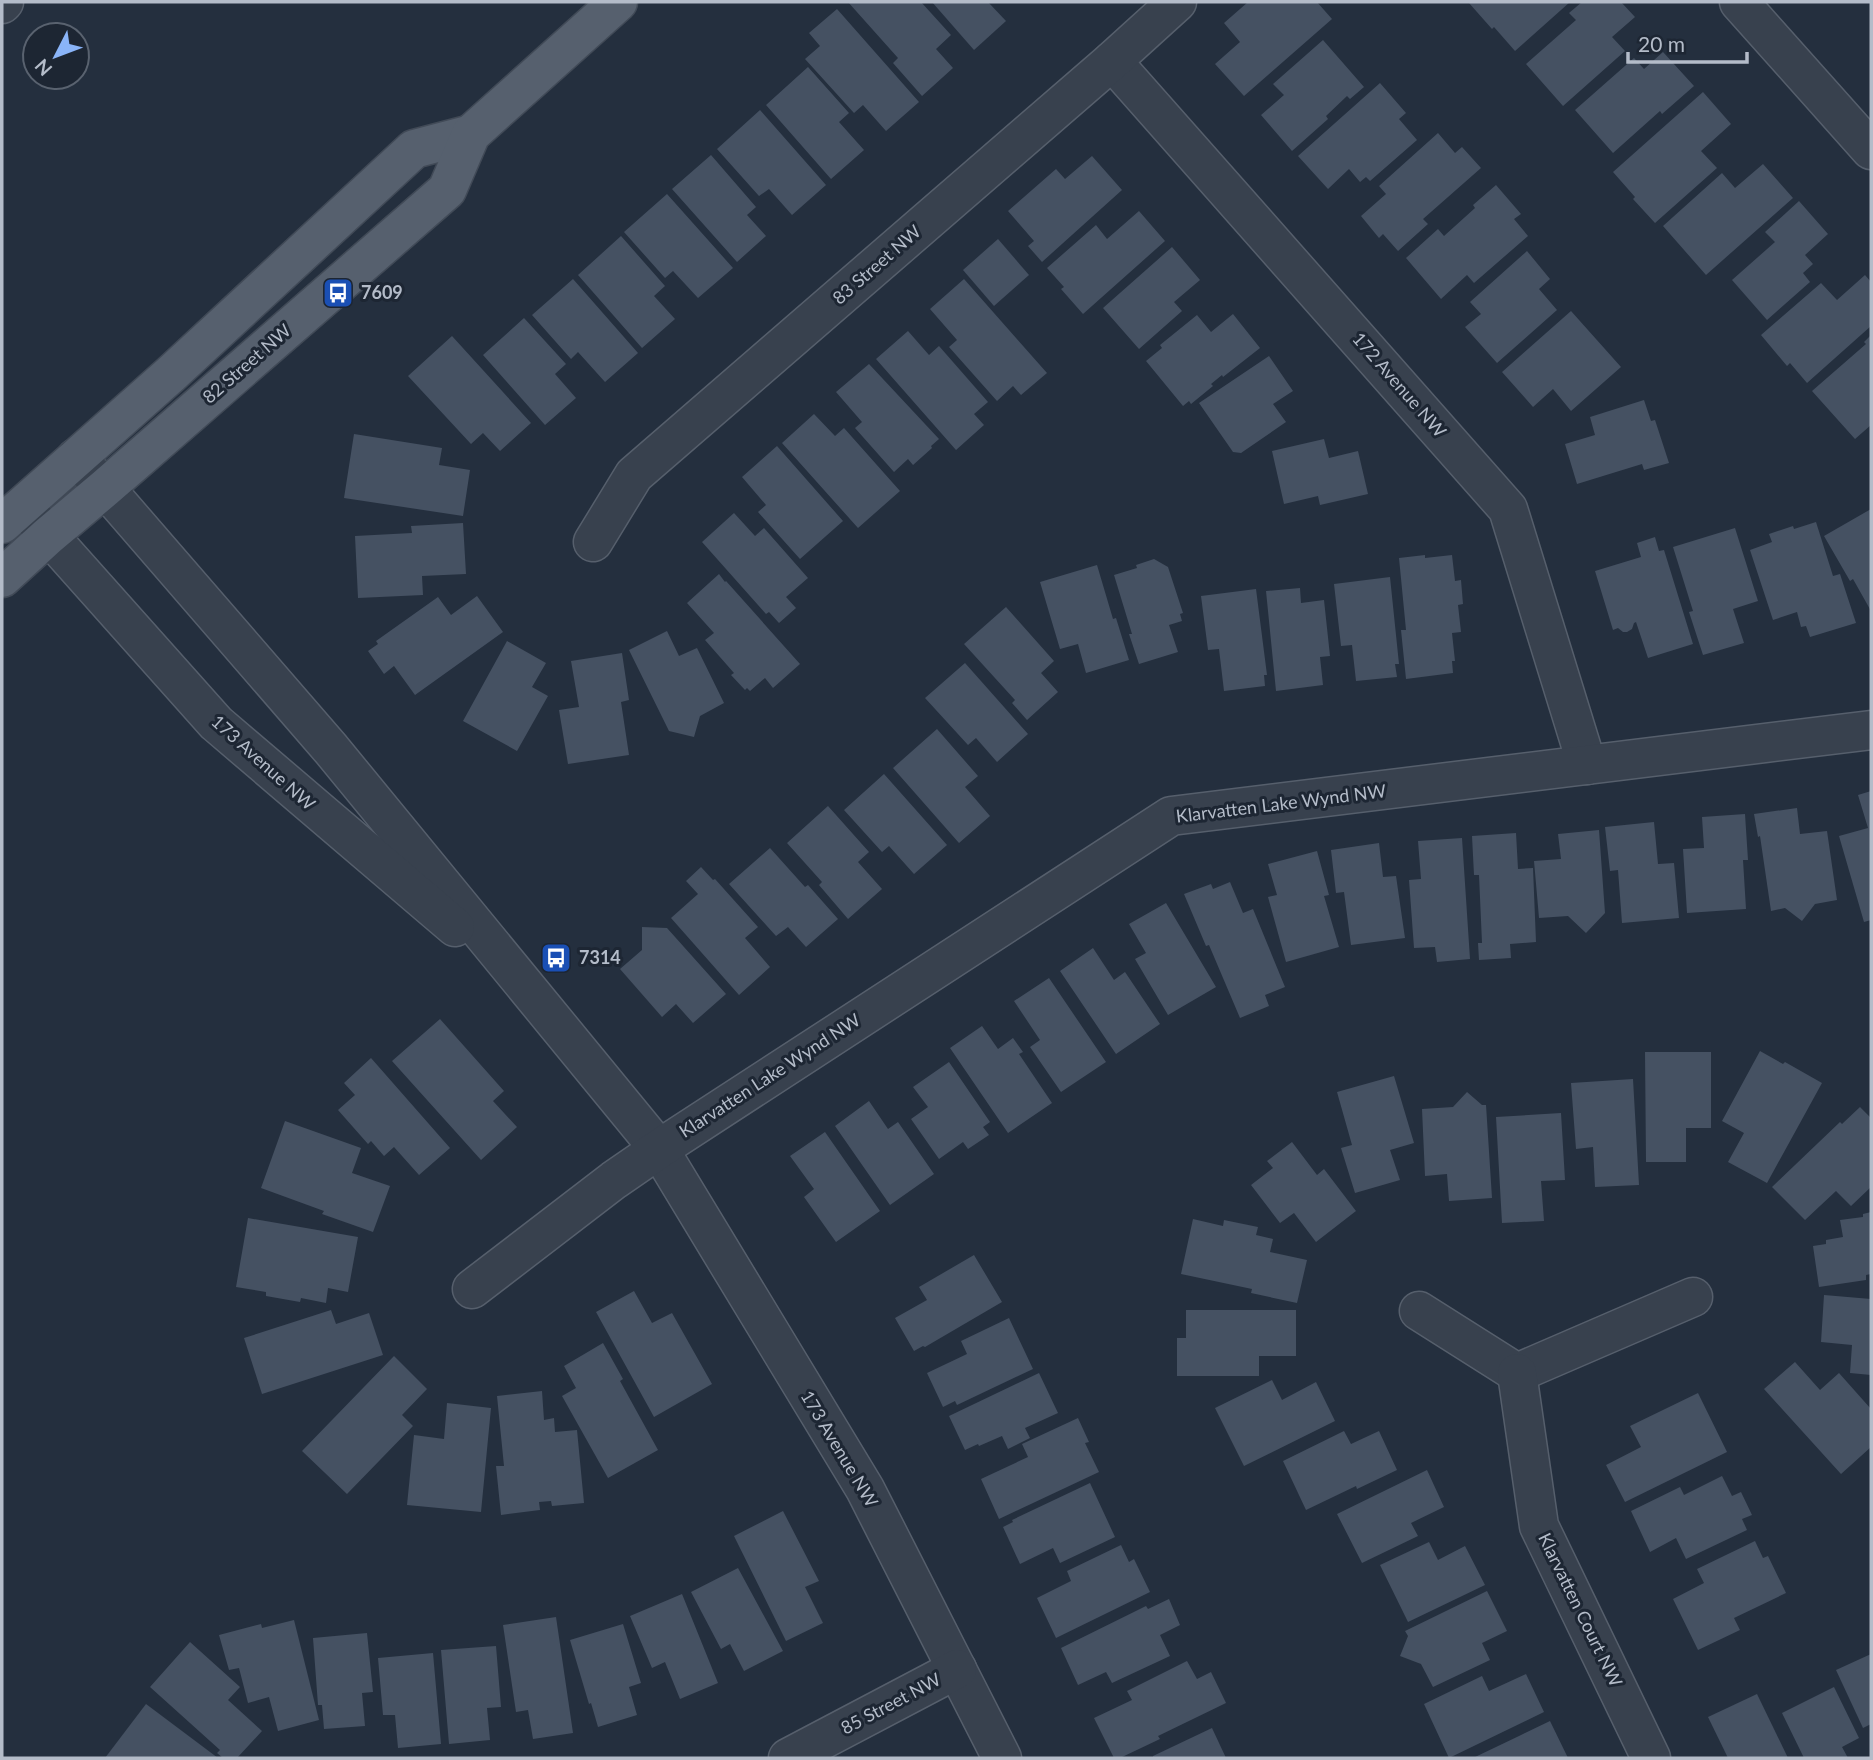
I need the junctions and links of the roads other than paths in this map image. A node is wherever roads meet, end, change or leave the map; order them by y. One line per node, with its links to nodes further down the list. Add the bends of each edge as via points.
1 (618, 2): 5 (main road, 82 Street NW)
2 (1177, 2): 4 (street, 83 Street NW)
3 (1739, 2): 6 (street)
4 (1112, 61): 11 (street, 83 Street NW, via 634,475); 14 (street, 172 Avenue NW, via 1508,509)
5 (471, 134): 7 (main road, 82 Street NW, via 414,149); 8 (main road, 82 Street NW, via 447,190)
6 (1871, 149)
7 (76, 458): 8 (street, 173 Avenue NW); 9 (main road, 82 Street NW)
8 (105, 488): 10 (main road, 82 Street NW); 15 (street, 173 Avenue NW, via 331,749)
9 (12, 515): 10 (street, 173 Avenue NW)
10 (48, 536): 12 (main road, 82 Street NW); 15 (street, 173 Avenue NW, via 216,723)
11 (593, 542)
12 (2, 578)
13 (1871, 730): 14 (street, Klarvatten Lake Wynd NW)
14 (1587, 765): 16 (street, Klarvatten Lake Wynd NW, via 1171,816)
15 (531, 992): 16 (street, 173 Avenue NW)
16 (659, 1149): 17 (street); 21 (street, 173 Avenue NW, via 865,1489)
17 (472, 1289)
18 (1693, 1297): 20 (street)
19 (1419, 1311): 20 (street)
20 (1517, 1373): 24 (street, Klarvatten Court NW, via 1539,1526)
21 (957, 1669): 22 (street, 85 Street NW); 23 (street, 173 Avenue NW)
22 (788, 1758)
23 (1002, 1758)
24 (1651, 1758)

